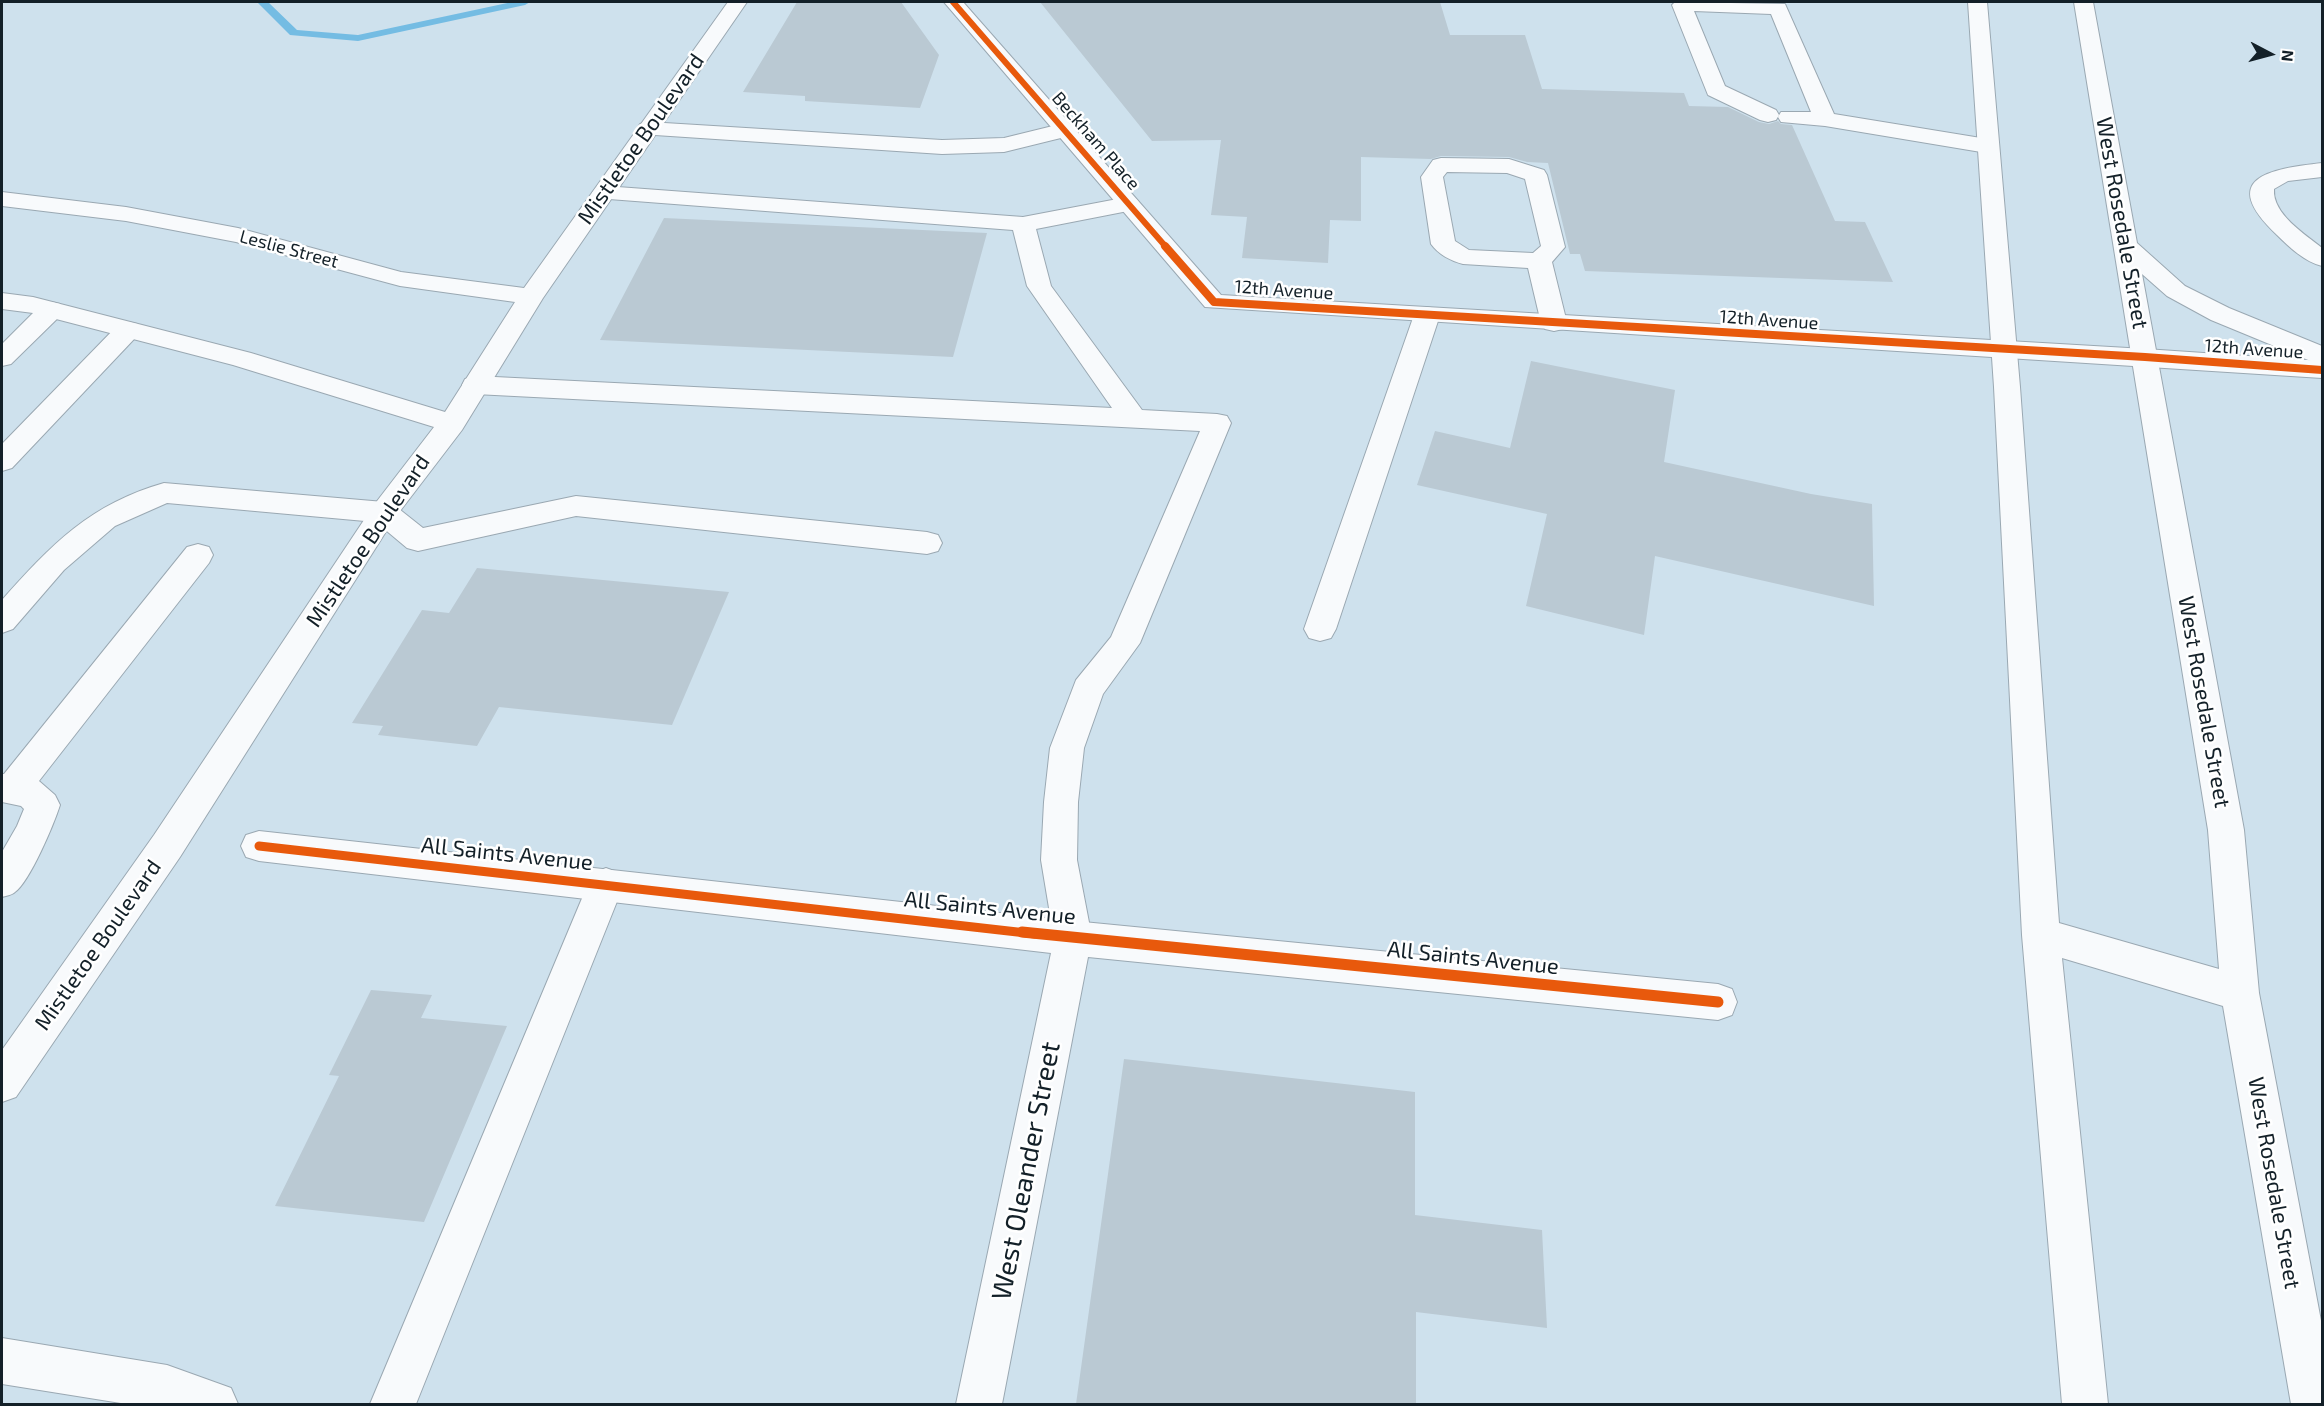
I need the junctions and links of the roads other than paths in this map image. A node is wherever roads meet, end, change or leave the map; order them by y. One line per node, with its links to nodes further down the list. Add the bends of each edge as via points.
1 (737, 2): 6 (street, Mistletoe Boulevard)
2 (953, 2): 7 (street, Beckham Place)
3 (1977, 2): 8 (street)
4 (2083, 2): 14 (street, West Rosedale Street)
5 (1825, 119): 5 (street, via 1779,116 1716,90 1682,5 1778,8); 8 (street)
6 (648, 129): 7 (street, via 942,147 1004,145); 10 (street, Mistletoe Boulevard)
7 (1065, 130): 12 (street, Beckham Place)
8 (1987, 146): 24 (street)
9 (2322, 170): 15 (street, via 2273,178 2261,191 2264,206 2280,225)
10 (604, 193): 13 (street); 17 (street, Mistletoe Boulevard)
11 (2, 199): 17 (street, Leslie Street, via 126,214 238,235 400,279)
12 (1128, 204): 13 (street); 19 (street, Beckham Place)
13 (1023, 224): 30 (street, via 1039,286)
14 (2125, 245): 25 (street, via 2176,291 2230,319); 26 (street, West Rosedale Street)
15 (2322, 259)
16 (1539, 261): 16 (street, via 1553,247 1536,175 1509,166 1441,165 1432,177 1443,244 1463,257); 22 (street)
17 (531, 297): 29 (street, Mistletoe Boulevard)
18 (2, 301): 20 (street)
19 (1214, 302): 21 (street, 12th Avenue)
20 (51, 310): 23 (street); 27 (street)
21 (1427, 315): 22 (street, 12th Avenue); 37 (street)
22 (1554, 323): 24 (street, 12th Avenue)
23 (128, 330): 31 (street, via 242,359); 32 (street)
24 (2004, 351): 26 (street, 12th Avenue); 42 (street)
25 (2322, 356)
26 (2145, 357): 28 (street, 12th Avenue); 44 (street, West Rosedale Street, via 2226,830)
27 (2, 358)
28 (2322, 370)
29 (475, 385): 30 (street); 31 (street, Mistletoe Boulevard)
30 (1133, 418): 43 (street, via 1218,423 1125,643 1088,689 1067,748 1060,802 1059,861)
31 (452, 423): 33 (street, Mistletoe Boulevard)
32 (2, 461)
33 (384, 512): 34 (street, via 418,540 576,507); 36 (street, via 164,493 105,519 53,562); 46 (street, Mistletoe Boulevard, via 167,846)
34 (927, 543)
35 (198, 555): 38 (street)
36 (2, 621)
37 (1320, 629)
38 (4, 790): 40 (street, via 32,793 43,805 24,852)
39 (259, 846): 41 (street, All Saints Avenue)
40 (2, 881)
41 (606, 884): 43 (street, All Saints Avenue); 49 (street)
42 (2041, 935): 44 (street); 51 (street)
43 (1073, 938): 45 (street, All Saints Avenue); 50 (street, West Oleander Street)
44 (2241, 993): 52 (street, West Rosedale Street)
45 (1718, 1002)
46 (2, 1083)
47 (2, 1361): 48 (street, via 167,1388)
48 (215, 1404)
49 (393, 1404)
50 (979, 1404)
51 (2085, 1404)
52 (2314, 1404)

